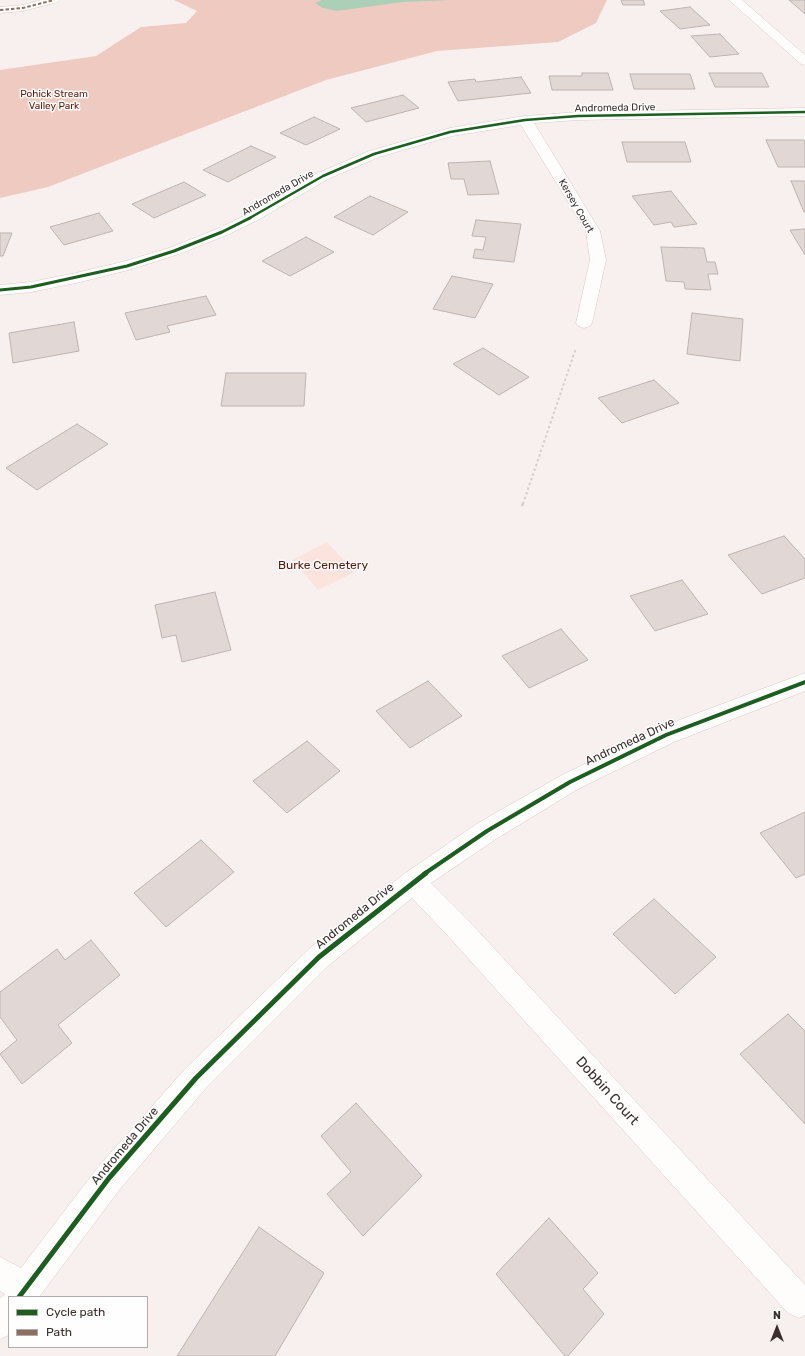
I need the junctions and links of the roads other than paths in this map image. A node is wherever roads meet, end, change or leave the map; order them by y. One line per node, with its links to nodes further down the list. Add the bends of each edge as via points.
1 (54, 0): 3 (street, via 23,8)
2 (735, 0): 4 (street)
3 (0, 10)
4 (805, 61)
5 (805, 112): 6 (street, Andromeda Drive, via 578,116)
6 (525, 120): 7 (street, Andromeda Drive, via 450,132 374,154 323,176 222,232 174,251 76,278); 8 (street, Kersey Court, via 593,231 598,260)
7 (0, 290)
8 (584, 323)
9 (805, 682): 10 (street, Andromeda Drive, via 666,735 570,782 487,831)
10 (413, 882): 11 (street, Andromeda Drive, via 319,957 196,1078); 12 (street, Dobbin Court, via 458,928)
11 (13, 1292)
12 (799, 1302)
13 (8, 1304): 14 (street, Andromeda Drive)
14 (0, 1323)

